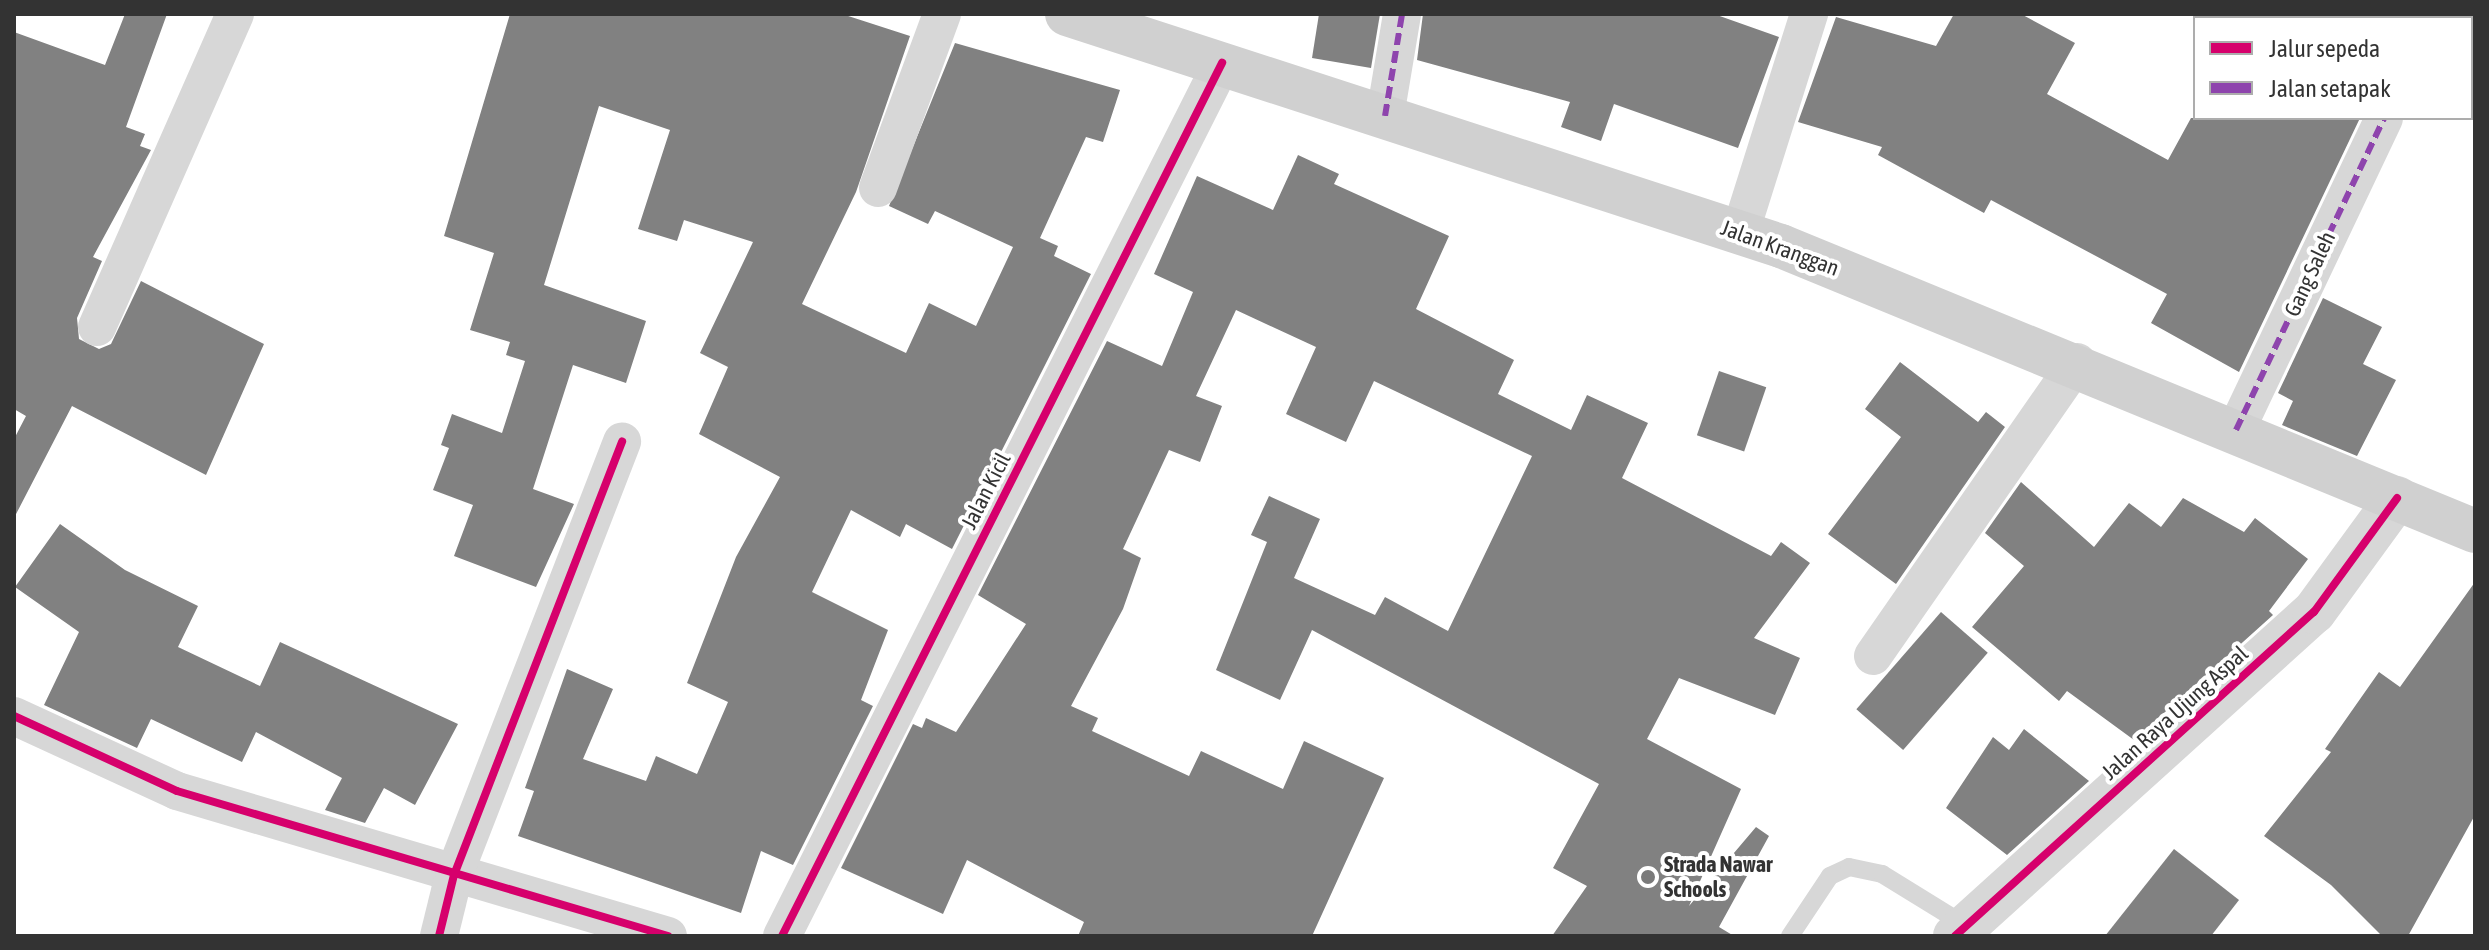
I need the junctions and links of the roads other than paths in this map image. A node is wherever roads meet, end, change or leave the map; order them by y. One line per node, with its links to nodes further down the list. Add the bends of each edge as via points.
1 (235, 14): 11 (street)
2 (942, 14): 9 (street)
3 (1067, 14): 6 (main road, Jalan Kranggan)
4 (1402, 14): 7 (street)
5 (1809, 14): 10 (street)
6 (1222, 63): 7 (main road, Jalan Kranggan); 23 (street, Jalan Kicil)
7 (1385, 116): 10 (main road, Jalan Kranggan)
8 (2383, 120): 13 (street, Gang Saleh)
9 (878, 188)
10 (1740, 233): 12 (main road, Jalan Kranggan)
11 (97, 327)
12 (2077, 362): 13 (main road, Jalan Kranggan); 17 (street)
13 (2236, 430): 15 (main road, Jalan Kranggan)
14 (622, 441): 19 (street)
15 (2397, 498): 16 (main road, Jalan Kranggan); 20 (street, Jalan Raya Ujung Aspal, via 2314,612)
16 (2475, 531)
17 (1873, 656)
18 (14, 716): 19 (street, via 177,791)
19 (454, 875): 21 (street); 22 (street)
20 (1960, 931): 24 (lane, via 1882,874 1849,867 1830,876)
21 (439, 936)
22 (668, 936)
23 (782, 936)
24 (1790, 936)

